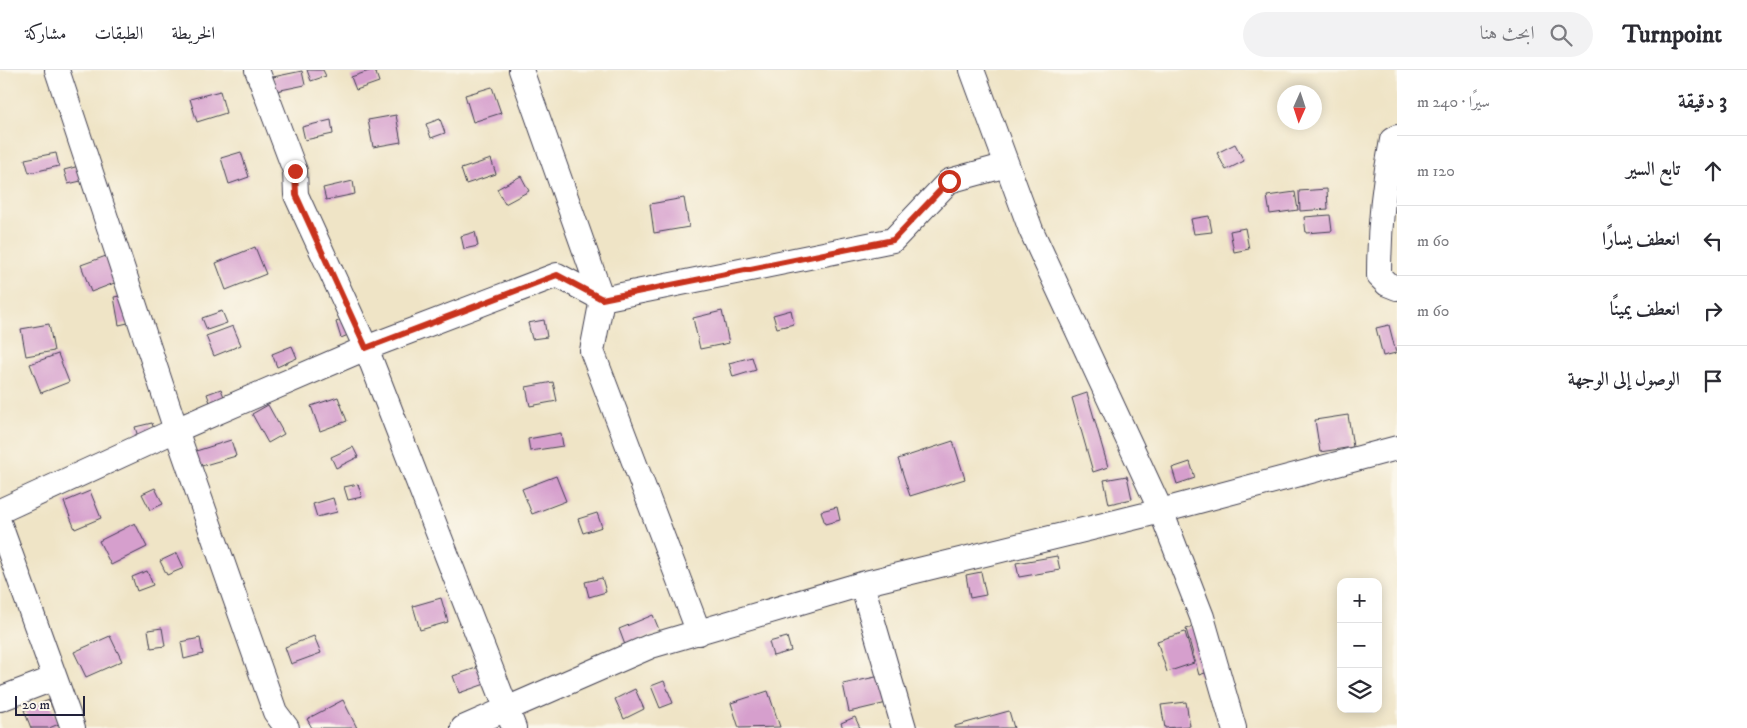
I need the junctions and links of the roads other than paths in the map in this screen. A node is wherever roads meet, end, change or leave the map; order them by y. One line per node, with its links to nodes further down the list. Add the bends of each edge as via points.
1 (57, 70): 10 (street)
2 (257, 70): 9 (street, via 295,171 296,195)
3 (521, 70): 8 (street)
4 (972, 70): 6 (street)
5 (1397, 137): 7 (street, via 1392,140 1384,180 1379,276 1386,284)
6 (1007, 165): 8 (street, via 949,181 893,240); 13 (street, via 1031,230)
7 (1397, 288)
8 (602, 299): 9 (street, via 557,275); 16 (street, via 592,351)
9 (366, 348): 10 (street); 19 (street)
10 (176, 430): 12 (street); 21 (street, via 275,712)
11 (1397, 448): 13 (street)
12 (0, 511)
13 (1161, 511): 15 (street); 24 (street, via 1202,617)
14 (0, 525): 17 (street)
15 (862, 584): 16 (street); 23 (street)
16 (699, 632): 19 (street, via 652,646)
17 (55, 678): 18 (street); 20 (street)
18 (0, 699)
19 (510, 718): 22 (street)
20 (73, 728)
21 (288, 728)
22 (464, 728)
23 (904, 728)
24 (1234, 728)

